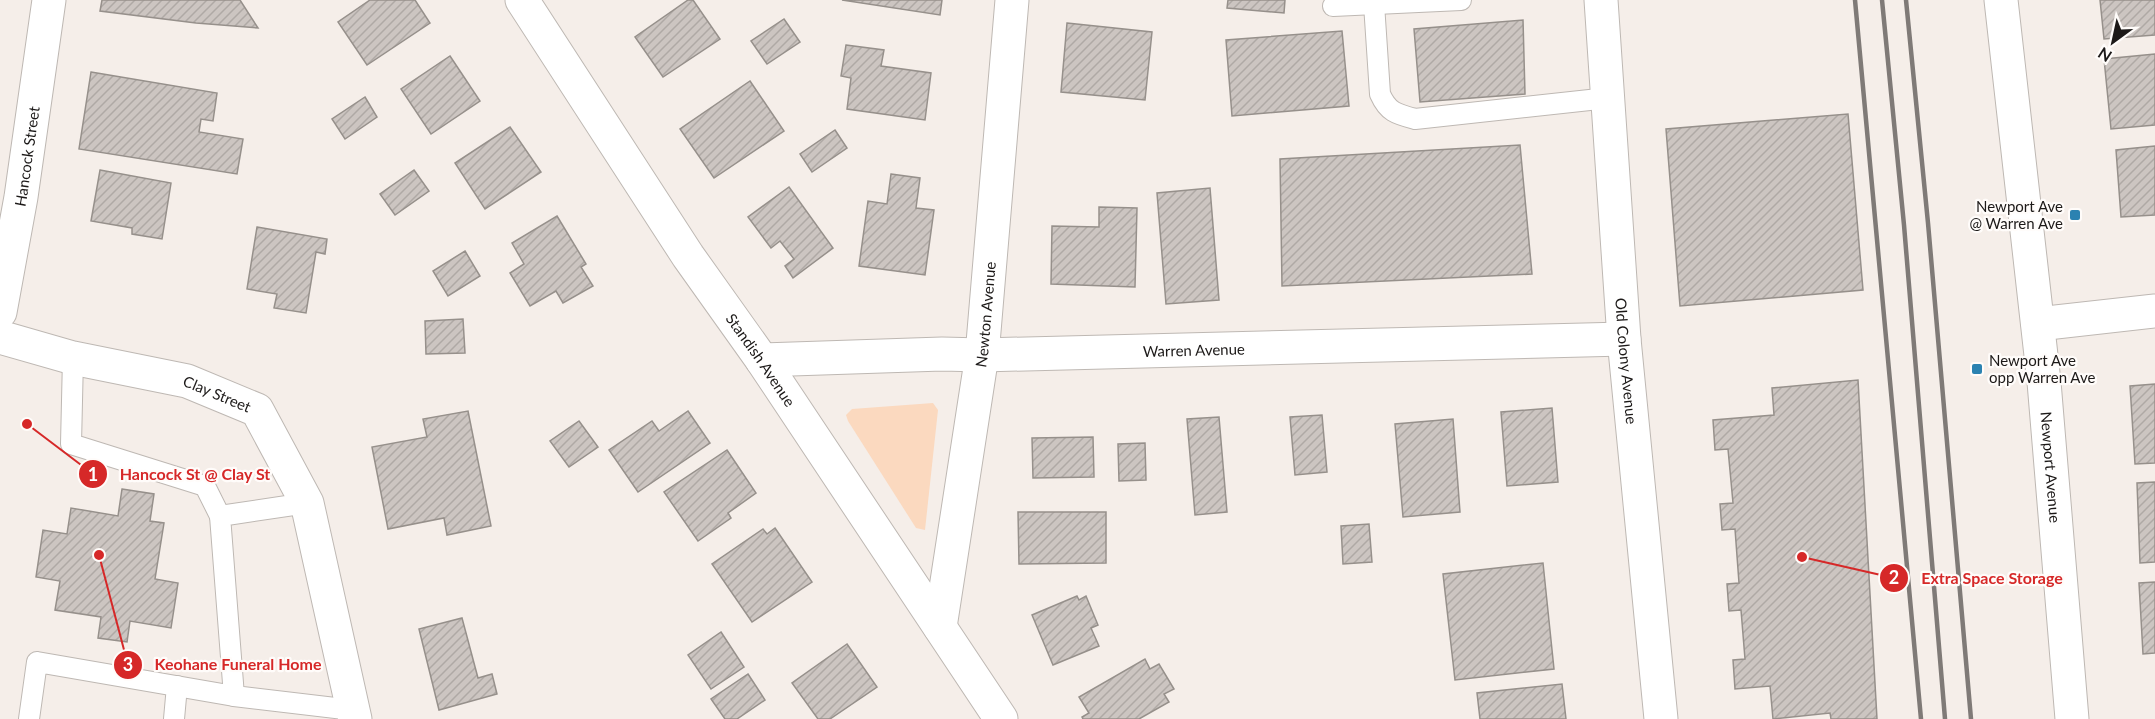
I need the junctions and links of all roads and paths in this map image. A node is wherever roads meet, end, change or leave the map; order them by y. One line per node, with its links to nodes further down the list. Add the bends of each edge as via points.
1 (49, 0): 10 (street, Hancock Street)
2 (522, 0): 18 (street, Standish Avenue, via 688,256)
3 (1012, 0): 16 (street, Newton Avenue)
4 (1461, 0): 7 (lane)
5 (1601, 0): 9 (street, Old Colony Avenue)
6 (2001, 0): 13 (street, Newport Avenue)
7 (1374, 4): 8 (lane); 9 (lane, via 1380,93 1386,107 1401,115 1415,119)
8 (1333, 6)
9 (1608, 98): 15 (street, Old Colony Avenue)
10 (7, 238): 12 (street, Hancock Street)
11 (2155, 311): 13 (street)
12 (0, 312)
13 (2038, 324): 29 (street, Newport Avenue)
14 (0, 337): 17 (street, Clay Street)
15 (1624, 339): 16 (street, Warren Avenue); 28 (street, Old Colony Avenue)
16 (982, 355): 18 (street, Warren Avenue); 21 (street, Newton Avenue)
17 (73, 358): 19 (street, Clay Street, via 188,381 257,410); 20 (lane, via 71,444 205,486)
18 (762, 360): 21 (street, Standish Avenue)
19 (307, 503): 20 (lane); 24 (street, Clay Street)
20 (220, 516): 23 (lane)
21 (940, 627): 27 (street, Standish Avenue)
22 (177, 686): 23 (lane); 25 (lane, via 37,662); 26 (lane)
23 (234, 696): 24 (lane)
24 (354, 714)
25 (29, 719)
26 (174, 719)
27 (1001, 719)
28 (1661, 719)
29 (2072, 719)

